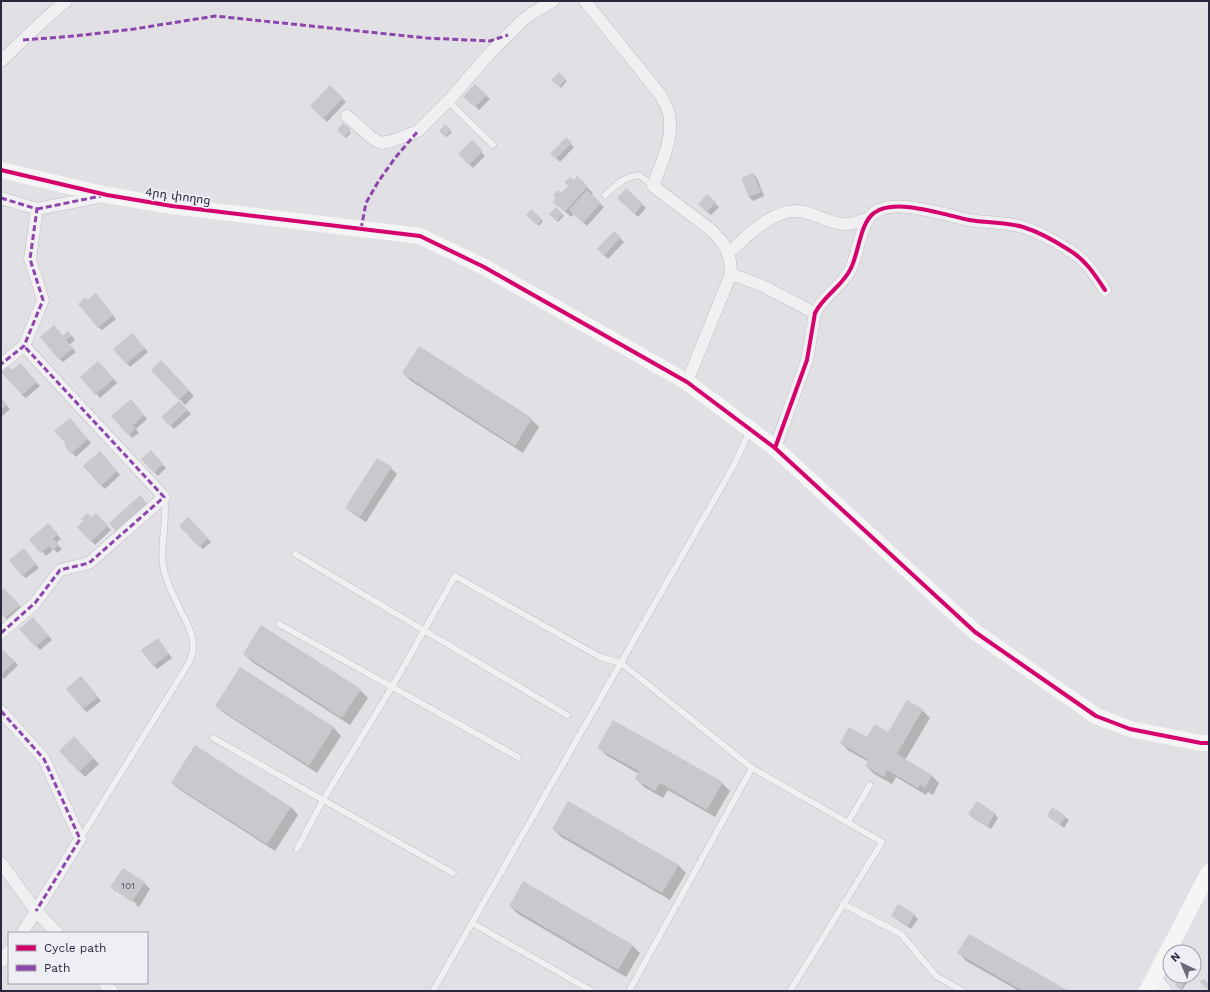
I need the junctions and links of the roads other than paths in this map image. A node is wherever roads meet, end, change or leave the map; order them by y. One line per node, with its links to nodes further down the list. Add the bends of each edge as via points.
1 (66, 1): 4 (street)
2 (553, 1): 5 (street, via 523,20)
3 (585, 1): 9 (street, via 659,92 666,105 670,121 669,139)
4 (1, 61)
5 (448, 101): 6 (street, via 418,131 380,143); 7 (lane)
6 (347, 116)
7 (493, 145)
8 (1, 170): 10 (street, 4րդ փողոց)
9 (653, 186): 11 (lane, via 639,175 622,180); 15 (street, via 711,230)
10 (107, 195): 13 (street); 21 (street, 4րդ փողոց, via 172,206 420,236 484,267)
11 (606, 196)
12 (1, 198): 13 (street)
13 (37, 209): 19 (street, via 30,259 43,300)
14 (867, 220): 15 (street, via 844,224 799,211 782,213 754,230); 17 (street, via 883,207 895,206 1014,225 1036,232 1079,257); 18 (street, via 850,270)
15 (728, 253): 16 (street)
16 (731, 274): 18 (street, via 763,286); 21 (street)
17 (1105, 290)
18 (815, 313): 23 (street, via 807,360)
19 (24, 346): 20 (street); 24 (street)
20 (1, 364)
21 (687, 382): 22 (street, 4րդ փողոց)
22 (750, 429): 23 (street, 4րդ փողոց); 29 (lane, via 734,465)
23 (775, 448): 34 (street, 4րդ փողոց, via 975,632 1096,716 1130,729)
24 (164, 497): 28 (street, via 89,562 60,570 35,603); 40 (lane, via 164,567 168,583 193,638 193,650 190,661)
25 (295, 554): 27 (lane)
26 (279, 624): 30 (lane)
27 (424, 630): 29 (lane, via 455,576 600,657); 30 (lane); 32 (lane)
28 (1, 633)
29 (621, 663): 36 (lane); 47 (lane)
30 (392, 687): 35 (lane); 38 (lane)
31 (1, 711): 40 (street, via 44,759)
32 (567, 714)
33 (213, 738): 38 (lane)
34 (1209, 743)
35 (518, 757)
36 (752, 768): 39 (lane); 55 (lane)
37 (870, 785): 39 (lane)
38 (323, 800): 41 (lane); 44 (lane)
39 (848, 822): 45 (lane, via 882,842)
40 (80, 839): 46 (street)
41 (297, 849)
42 (1, 863): 46 (street)
43 (1209, 872): 52 (street)
44 (453, 874)
45 (843, 904): 56 (lane); 57 (lane, via 901,934 936,976)
46 (36, 911): 48 (street); 49 (street)
47 (472, 923): 53 (lane); 54 (lane)
48 (23, 932)
49 (56, 932)
50 (8, 952): 51 (street)
51 (1, 962)
52 (1154, 975): 58 (street); 59 (street)
53 (433, 991)
54 (592, 991)
55 (629, 991)
56 (790, 991)
57 (963, 991)
58 (1147, 991)
59 (1166, 991)

